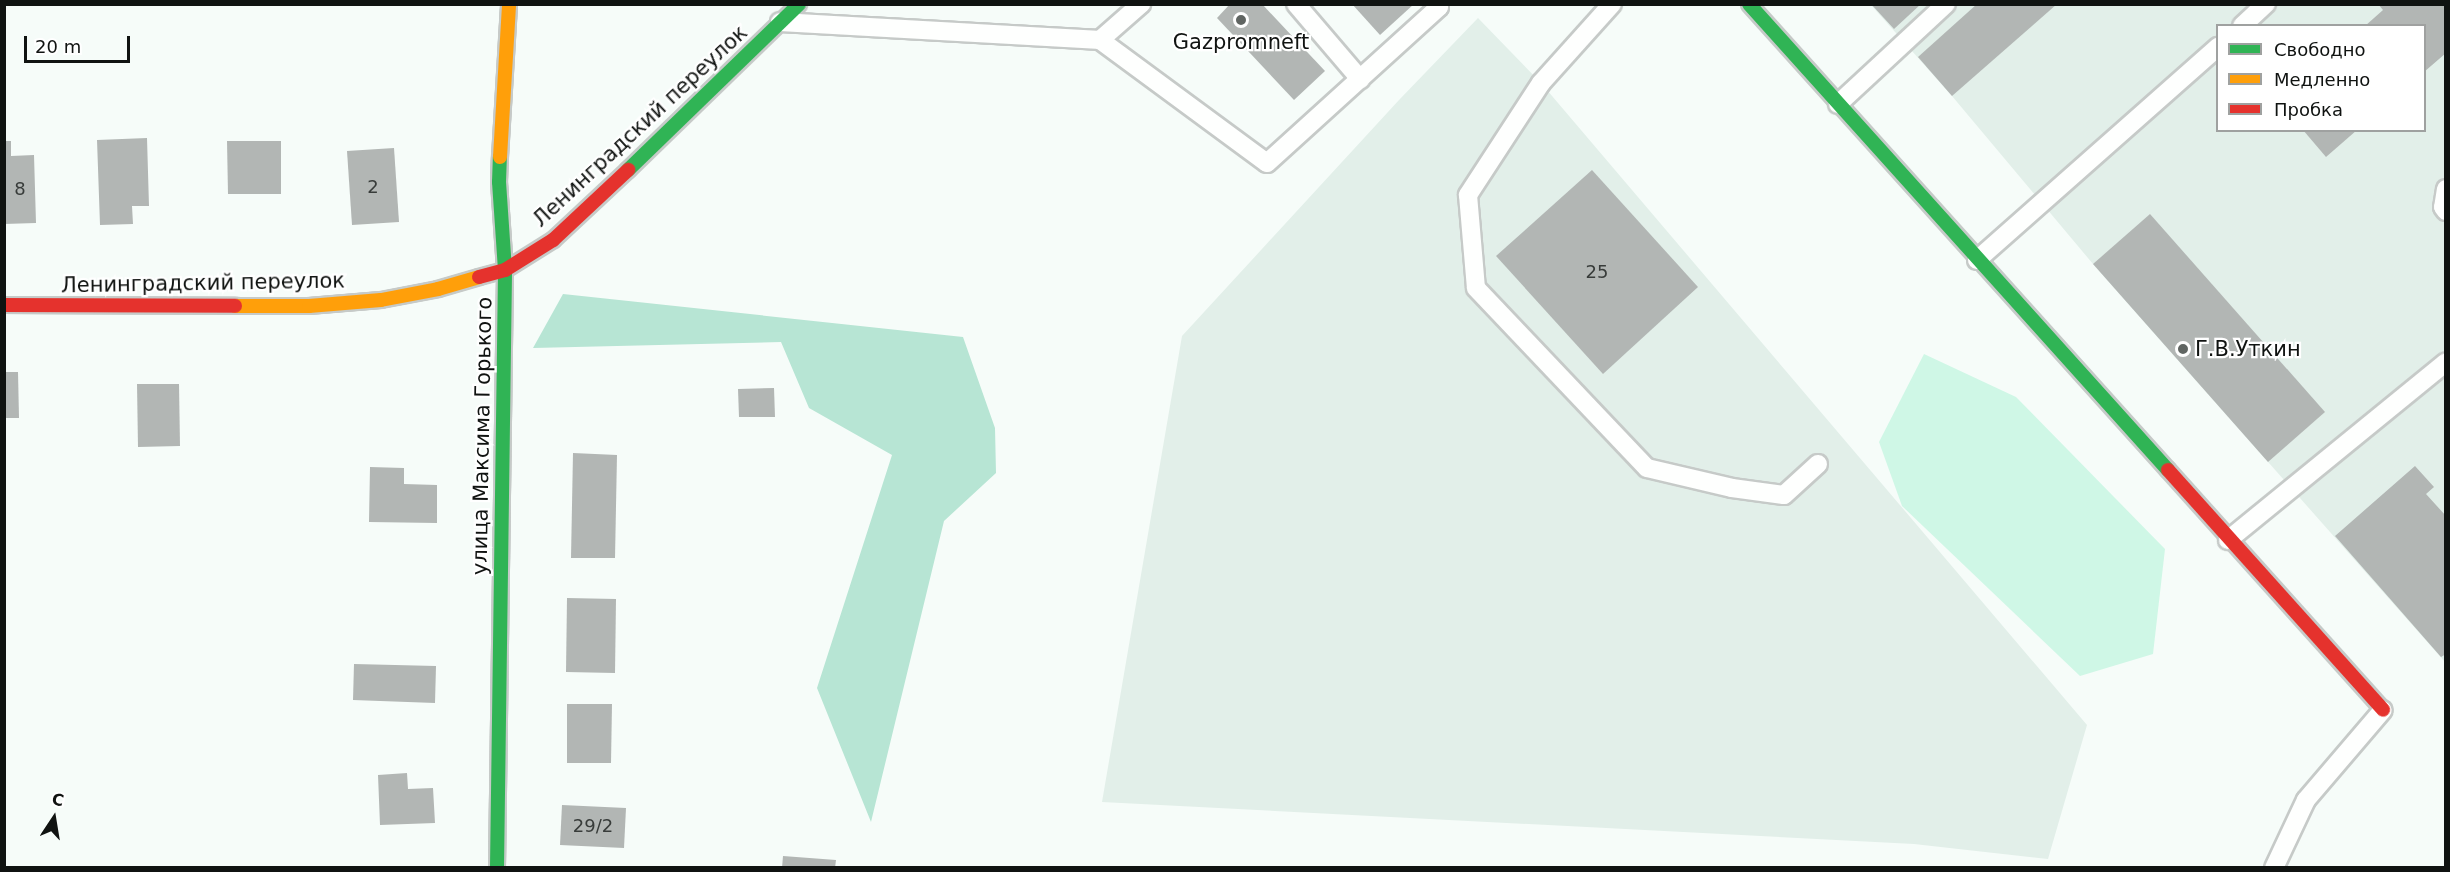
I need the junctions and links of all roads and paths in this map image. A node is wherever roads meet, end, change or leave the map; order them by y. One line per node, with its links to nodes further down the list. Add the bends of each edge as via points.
1 (509, 4): 19 (street, улица Максима Горького, via 499,182)
2 (799, 4): 10 (street, Ленинградский переулок)
3 (1141, 4): 12 (lane)
4 (1296, 4): 14 (lane)
5 (1439, 4): 14 (lane)
6 (1612, 4): 22 (lane, via 1541,83 1468,195 1476,288 1647,468 1732,488 1784,495)
7 (1749, 4): 15 (street)
8 (1946, 4): 15 (lane)
9 (2266, 4): 11 (lane)
10 (780, 21): 12 (lane); 19 (street, Ленинградский переулок, via 553,240)
11 (2244, 24)
12 (1100, 40): 14 (lane, via 1267,163)
13 (2216, 48): 18 (lane)
14 (1360, 79)
15 (1838, 104): 18 (street)
16 (2445, 189): 17 (lane)
17 (2445, 211)
18 (1977, 260): 23 (street)
19 (505, 270): 20 (street, Ленинградский переулок, via 404,295 309,306); 25 (street, улица Максима Горького)
20 (4, 305)
21 (2445, 362): 23 (lane)
22 (1818, 464)
23 (2228, 540): 24 (street)
24 (2384, 710): 26 (lane, via 2306,800)
25 (497, 867)
26 (2274, 867)

